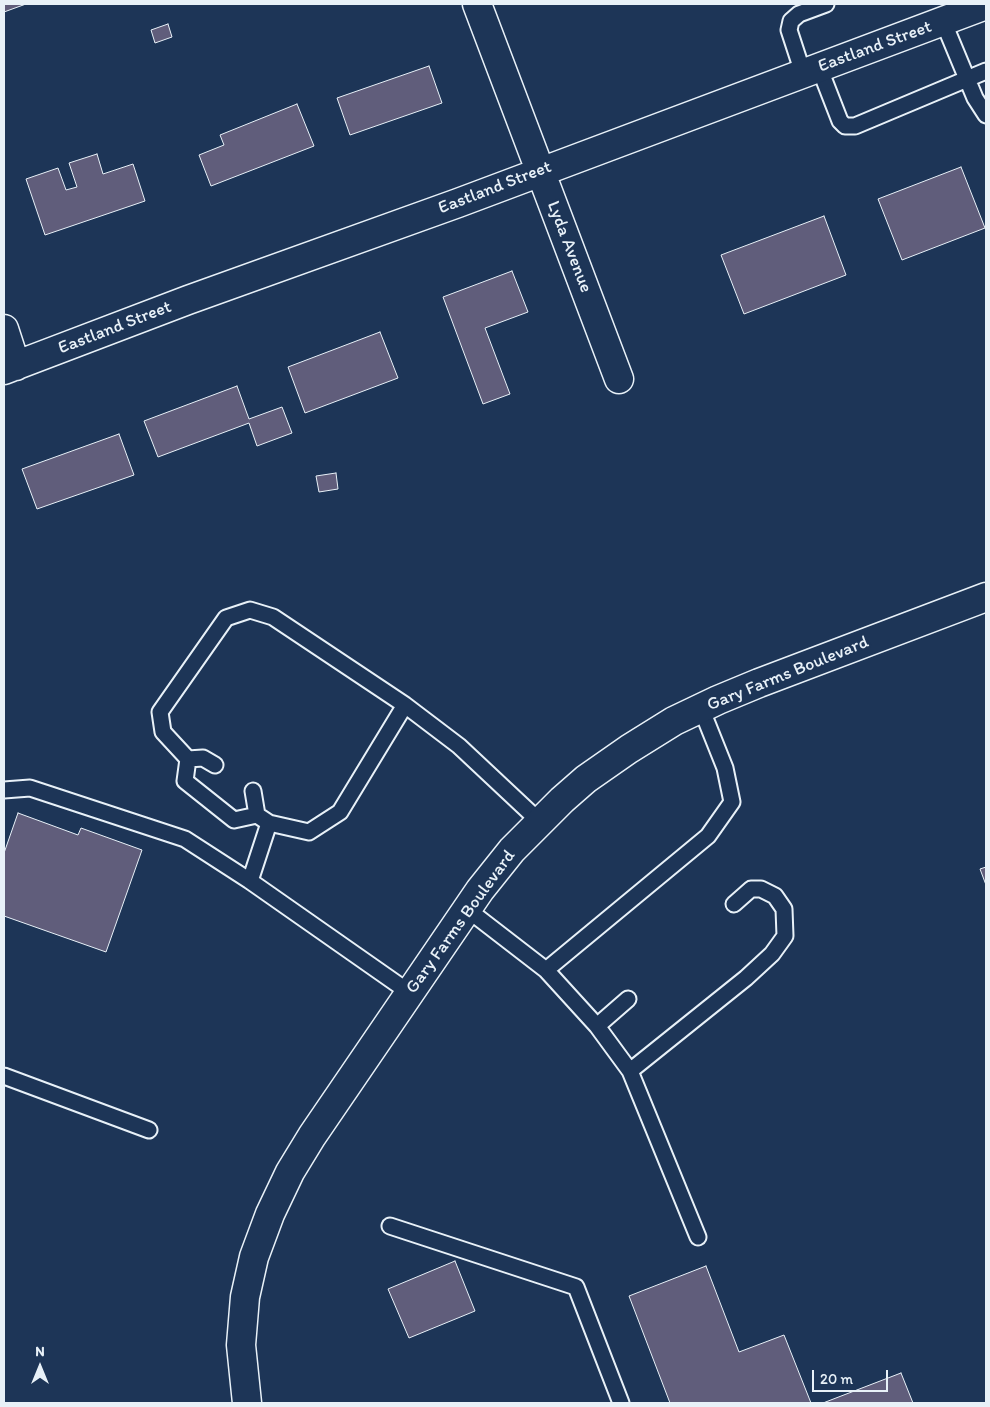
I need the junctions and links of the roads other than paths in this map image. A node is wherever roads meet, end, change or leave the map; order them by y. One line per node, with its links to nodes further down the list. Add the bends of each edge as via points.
1 (477, 4): 9 (street, Lyda Avenue)
2 (826, 4): 5 (lane, via 799,14 791,21 789,30)
3 (986, 5): 4 (street, Eastland Street)
4 (943, 21): 5 (street, Eastland Street); 7 (lane)
5 (811, 70): 7 (lane, via 845,126 855,126); 9 (street, Eastland Street)
6 (986, 72): 7 (lane)
7 (967, 78): 8 (lane)
8 (986, 115)
9 (540, 171): 11 (street, Eastland Street); 12 (street, Lyda Avenue)
10 (4, 329): 11 (street)
11 (10, 368)
12 (619, 379)
13 (986, 597): 15 (street, Gary Farms Boulevard)
14 (405, 705): 16 (lane, via 273,617 250,610 226,618 160,712 164,732); 20 (lane, via 340,812 309,832); 21 (lane, via 459,746)
15 (701, 708): 21 (street, Gary Farms Boulevard, via 628,749 586,779); 25 (lane, via 725,768 732,802 708,836)
16 (188, 759): 17 (lane, via 203,758); 20 (lane, via 185,781 234,820)
17 (215, 765)
18 (4, 790): 22 (lane, via 30,788 185,839)
19 (253, 791): 20 (lane)
20 (263, 819): 22 (lane)
21 (540, 821): 24 (street, Gary Farms Boulevard, via 512,850)
22 (250, 881): 26 (lane)
23 (734, 904): 29 (lane, via 752,890 761,889 775,896 784,909 785,936 772,954 746,978)
24 (467, 909): 25 (lane); 26 (street, Gary Farms Boulevard)
25 (546, 970): 28 (lane)
26 (410, 993): 34 (street, Gary Farms Boulevard, via 312,1136 270,1214 254,1258 245,1297 241,1345)
27 (628, 999): 28 (lane)
28 (597, 1026): 29 (lane)
29 (630, 1071): 33 (lane)
30 (4, 1076): 31 (lane)
31 (149, 1130)
32 (390, 1226): 35 (lane, via 576,1287)
33 (698, 1237)
34 (247, 1403)
35 (621, 1403)

